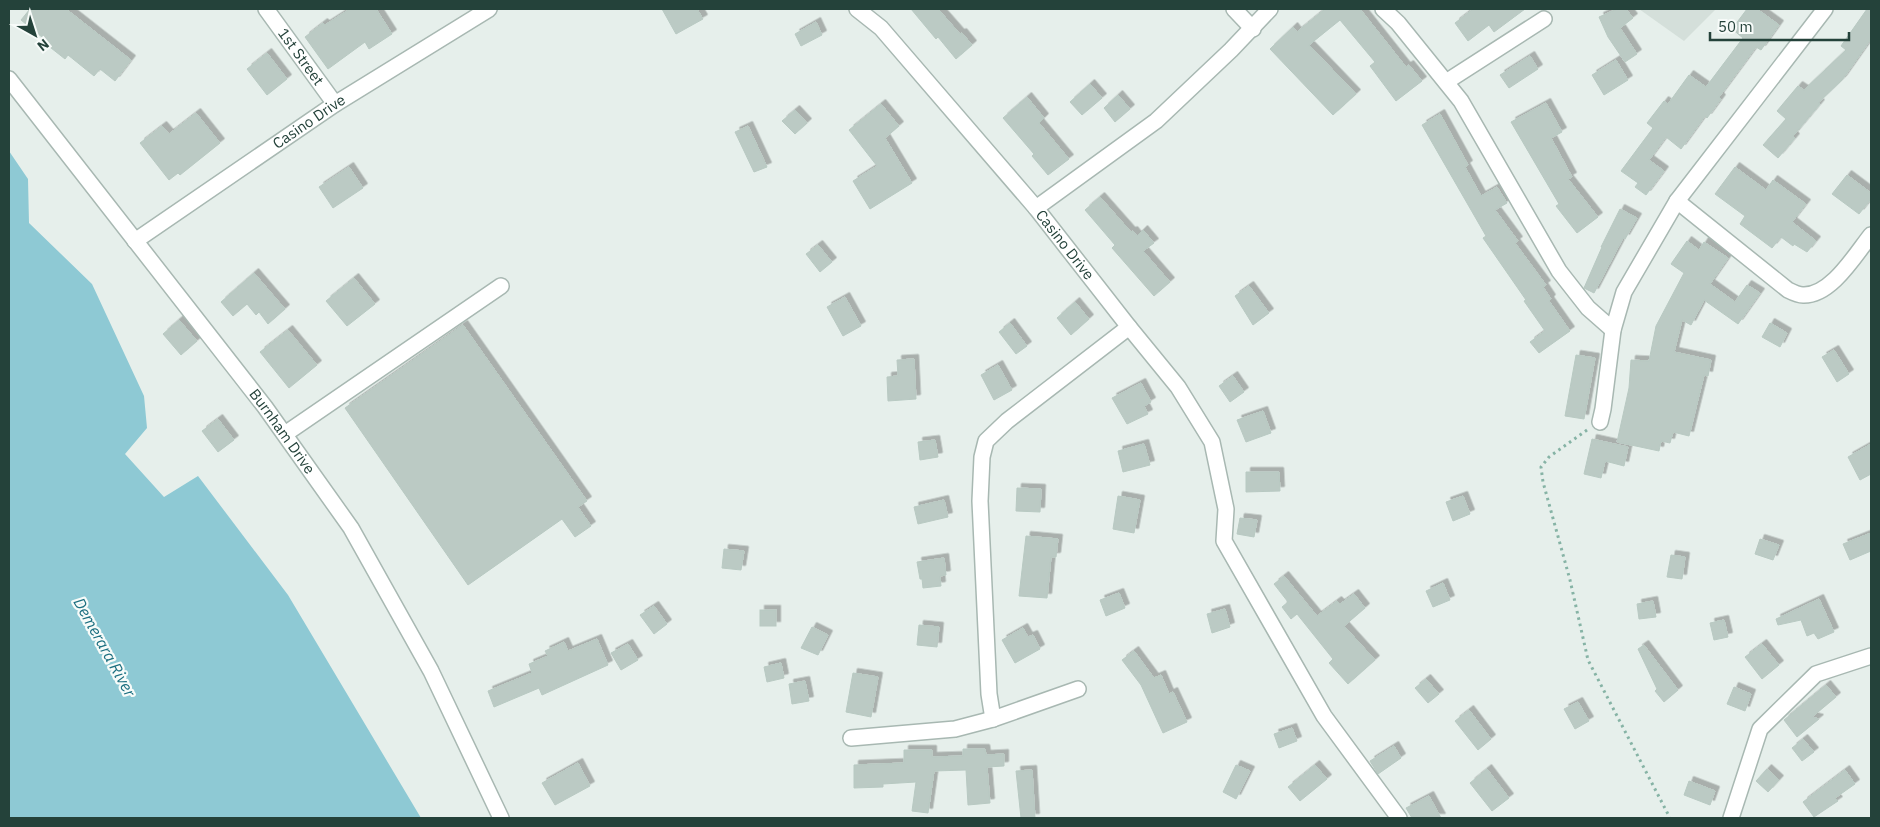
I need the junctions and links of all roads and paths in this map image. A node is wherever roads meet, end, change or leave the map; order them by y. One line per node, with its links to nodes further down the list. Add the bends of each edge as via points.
1 (266, 9): 12 (street, 1st Street)
2 (489, 9): 12 (street, Casino Drive)
3 (857, 9): 14 (street, Casino Drive, via 881,28)
4 (1234, 9): 9 (street)
5 (1270, 9): 9 (street)
6 (1383, 9): 11 (street)
7 (1825, 9): 13 (street)
8 (1544, 19): 11 (street)
9 (1253, 29): 14 (street, via 1156,121)
10 (9, 79): 16 (street, Burnham Drive)
11 (1446, 82): 19 (street, via 1461,101 1559,271 1588,308)
12 (336, 104): 16 (street, Casino Drive)
13 (1677, 201): 15 (street, via 1788,290 1802,295 1822,290 1838,277); 19 (street, via 1624,292)
14 (1036, 208): 18 (street, Casino Drive)
15 (1871, 235)
16 (135, 241): 21 (street, Burnham Drive)
17 (502, 286): 21 (street)
18 (1129, 327): 24 (street, via 1007,421 986,441 980,501 989,694); 27 (street, Casino Drive, via 1178,387 1212,442 1226,509 1224,541 1228,549 1324,716)
19 (1613, 330): 20 (street)
20 (1600, 422): 28 (path, via 1549,456 1541,467 1543,482 1588,660)
21 (285, 434): 26 (street, Burnham Drive, via 351,528 408,628)
22 (1871, 656): 29 (street, via 1816,674 1760,729)
23 (1078, 688): 24 (street)
24 (993, 719): 25 (street, via 955,729)
25 (850, 738)
26 (501, 818)
27 (1399, 818)
28 (1670, 818)
29 (1731, 818)

